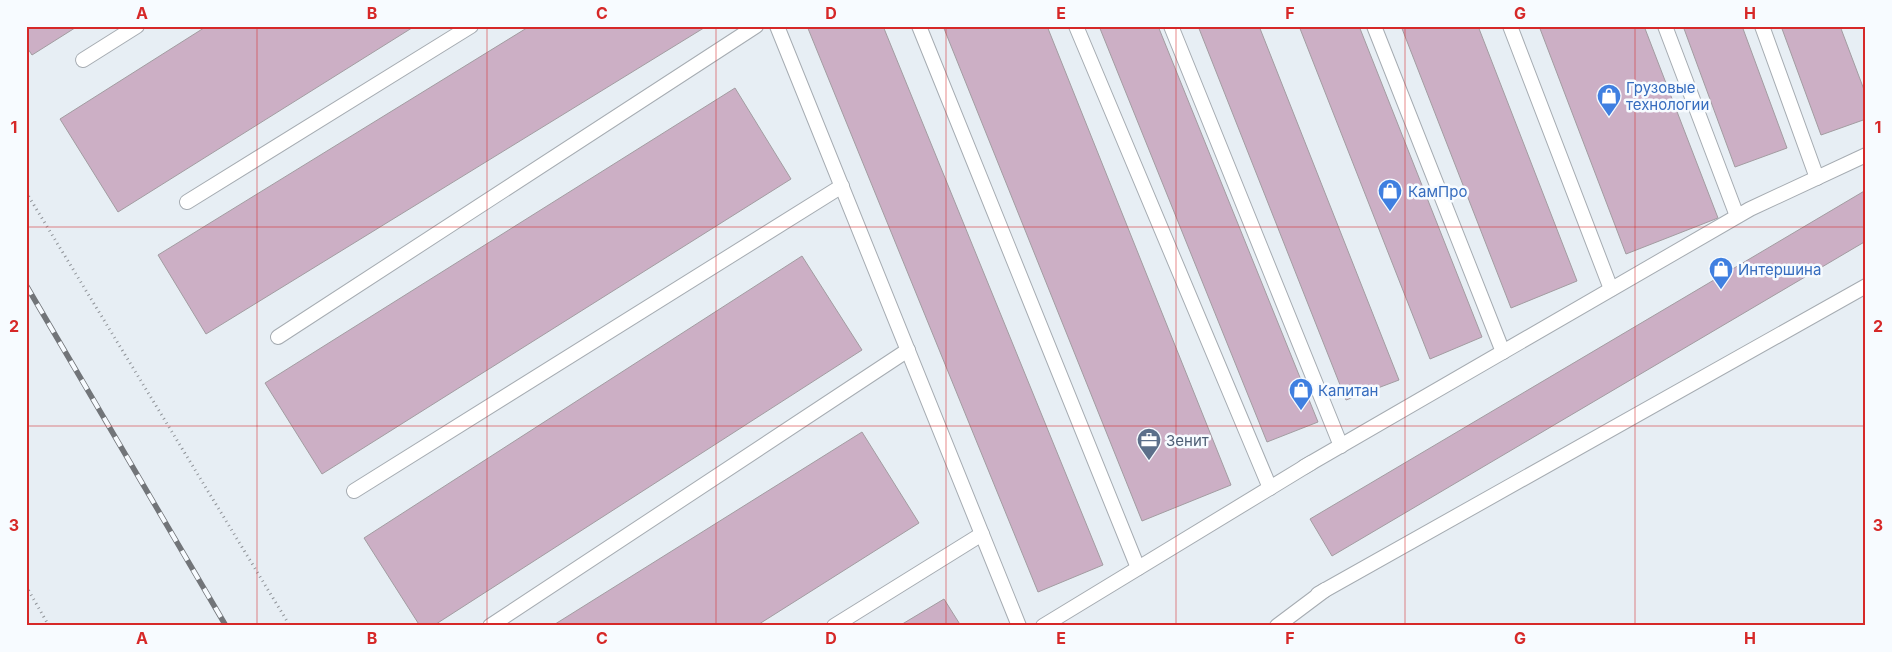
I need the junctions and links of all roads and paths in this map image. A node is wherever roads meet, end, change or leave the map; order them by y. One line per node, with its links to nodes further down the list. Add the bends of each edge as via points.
1 (137, 26): 12 (lane)
2 (470, 26): 17 (lane)
3 (756, 26): 21 (lane)
4 (777, 26): 15 (lane)
5 (919, 26): 30 (lane)
6 (1076, 26): 27 (lane)
7 (1171, 26): 24 (lane)
8 (1374, 26): 23 (lane)
9 (1510, 26): 20 (lane)
10 (1665, 26): 18 (lane)
11 (1762, 26): 14 (lane)
12 (83, 60)
13 (1866, 155): 14 (lane)
14 (1817, 178): 18 (lane)
15 (842, 186): 22 (lane); 28 (lane)
16 (26, 192): 33 (path)
17 (187, 202)
18 (1737, 216): 20 (lane)
19 (1866, 286): 38 (lane, via 1322,592)
20 (1611, 289): 23 (lane)
21 (278, 337)
22 (908, 350): 29 (lane); 34 (lane)
23 (1503, 352): 24 (lane)
24 (1341, 446): 25 (lane)
25 (1316, 460): 26 (lane); 27 (lane)
26 (1304, 467)
27 (1270, 488): 30 (lane)
28 (354, 491)
29 (982, 534): 35 (lane); 36 (lane)
30 (1138, 568): 37 (lane)
31 (26, 586): 32 (path)
32 (49, 626)
33 (290, 626)
34 (490, 626)
35 (834, 626)
36 (1019, 626)
37 (1043, 626)
38 (1277, 626)

